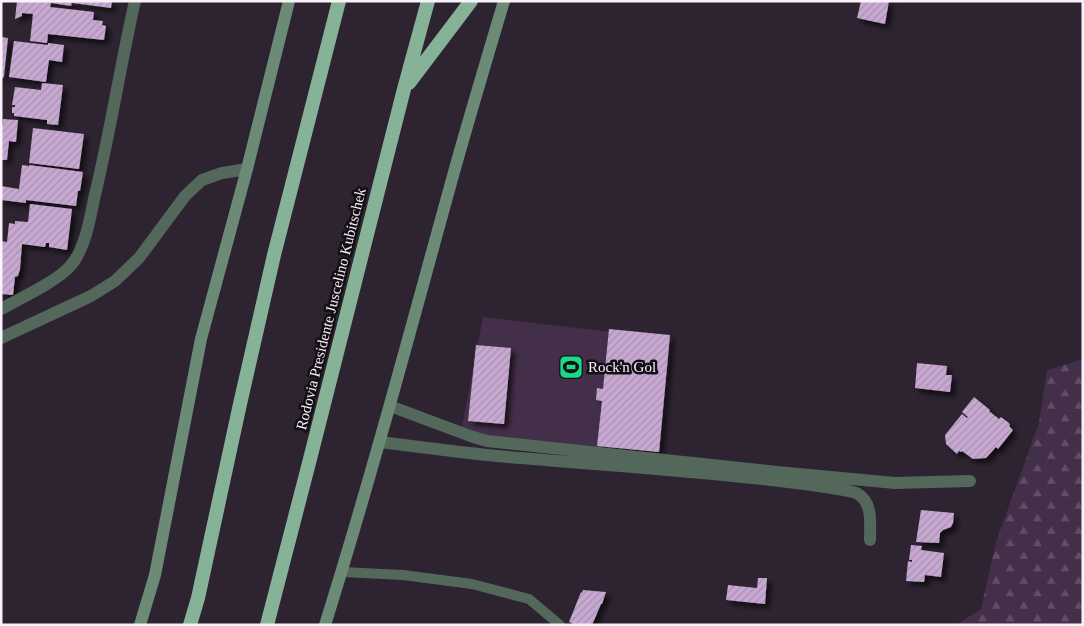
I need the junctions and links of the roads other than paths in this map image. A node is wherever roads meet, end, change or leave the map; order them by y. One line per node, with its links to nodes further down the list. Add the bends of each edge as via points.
1 (135, 1): 9 (street, via 100,176 81,247 72,264 62,273)
2 (290, 1): 8 (main road)
3 (339, 1): 17 (highway, via 274,255)
4 (428, 1): 7 (highway, Rodovia Presidente Juscelino Kubitschek)
5 (472, 1): 7 (highway)
6 (504, 1): 11 (main road)
7 (404, 90): 18 (highway, Rodovia Presidente Juscelino Kubitschek)
8 (247, 169): 10 (street, via 222,172 202,180 184,196 139,258 115,282); 16 (main road, via 201,339 155,575)
9 (1, 309)
10 (1, 338)
11 (390, 406): 12 (main road); 13 (street, via 488,441 895,483)
12 (380, 442): 14 (street, via 452,452 719,474 838,489 857,493 865,500 870,512); 15 (main road)
13 (970, 481)
14 (870, 540)
15 (342, 572): 19 (main road); 20 (lane, via 403,575 472,584 529,599)
16 (140, 625)
17 (190, 625)
18 (267, 625)
19 (325, 625)
20 (560, 625)

